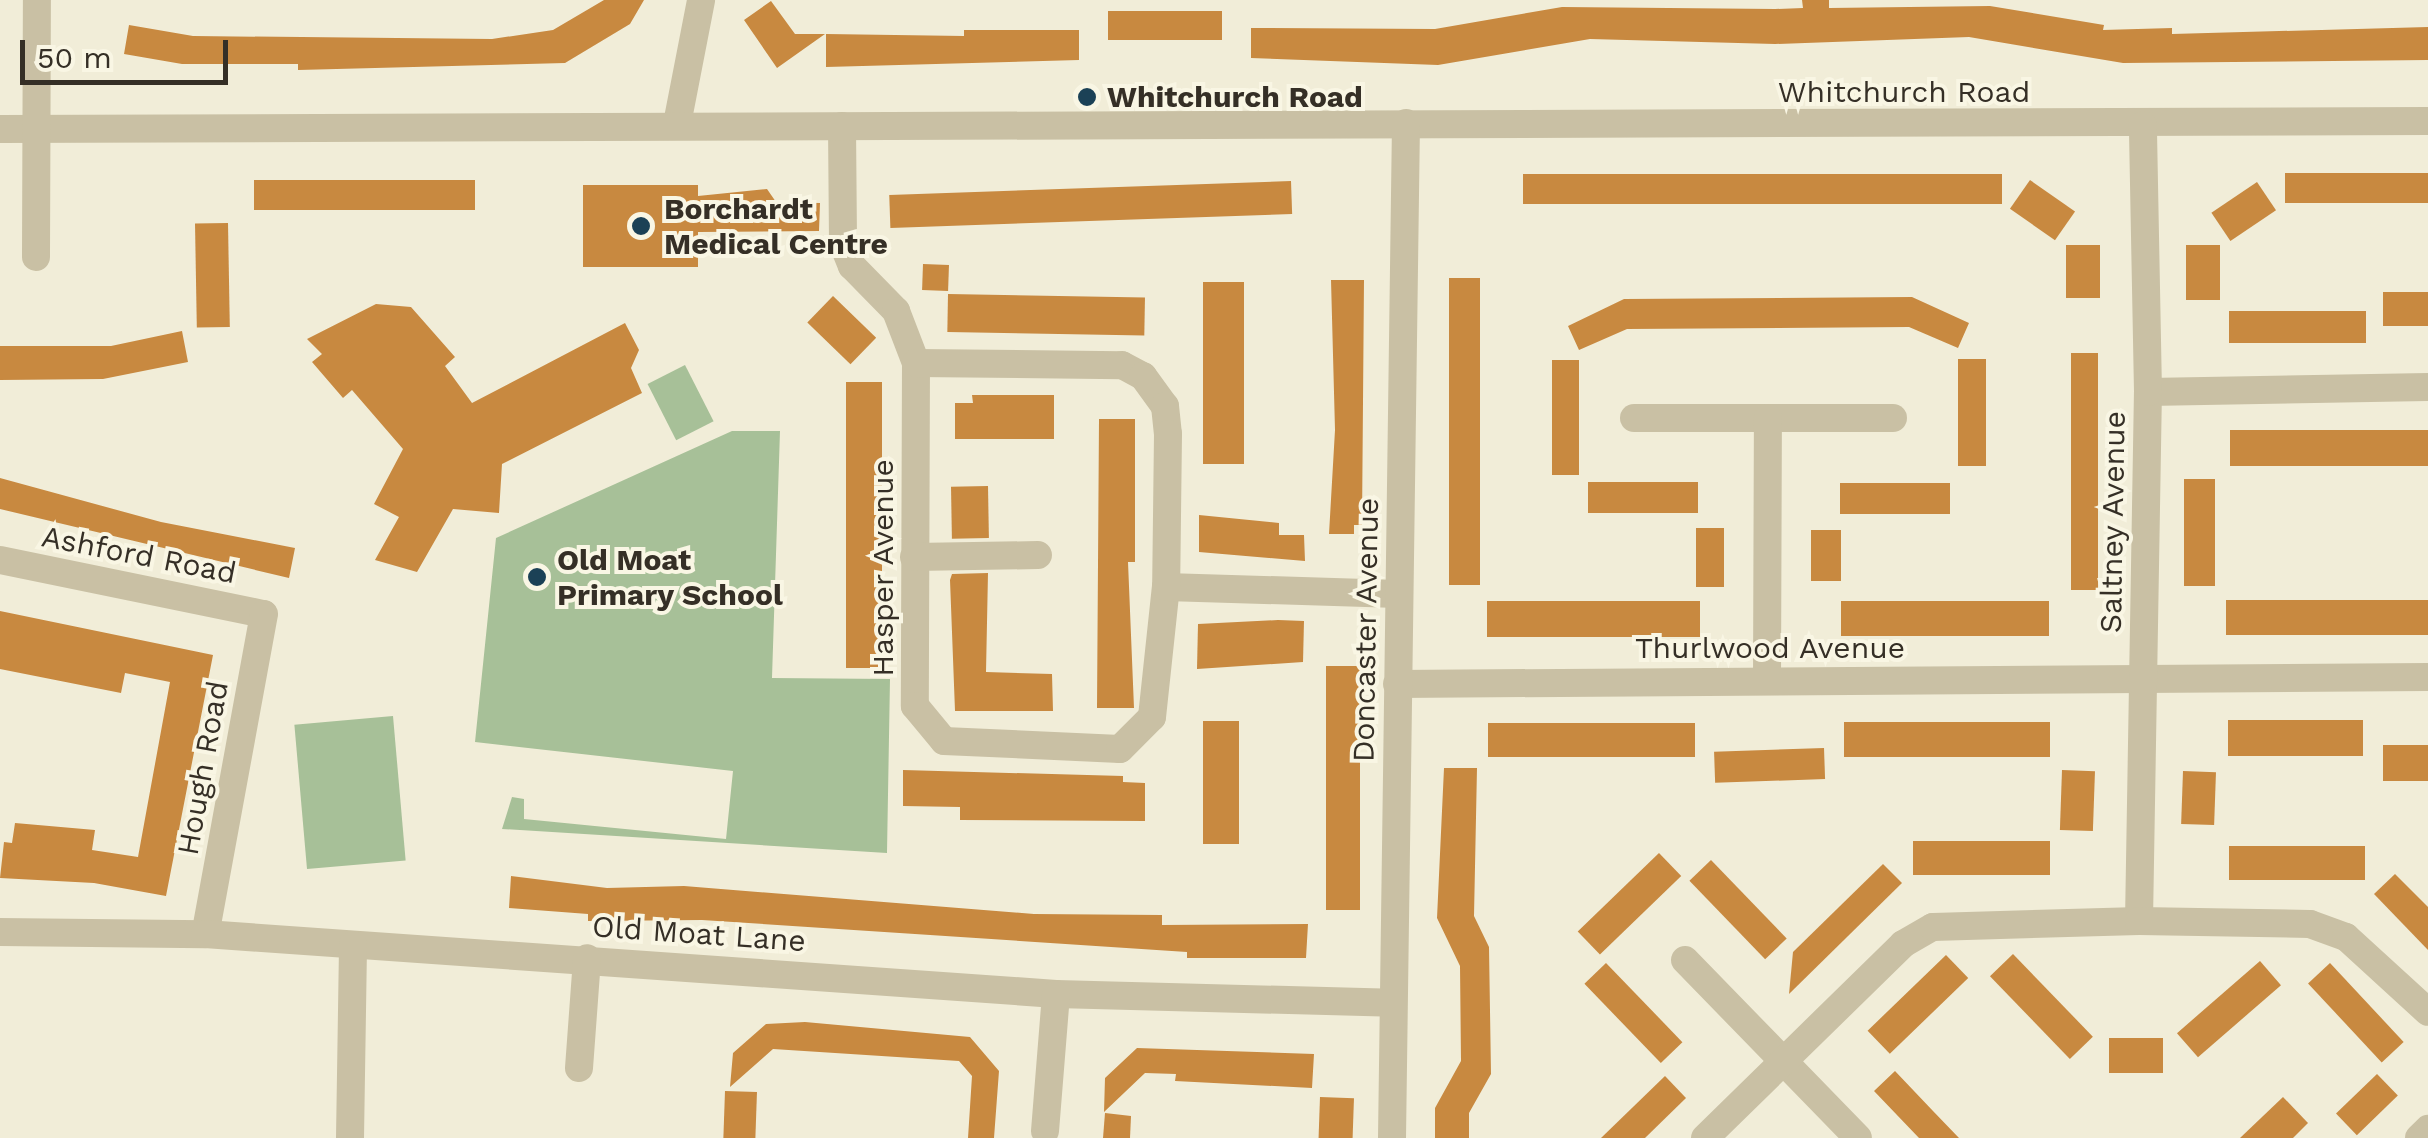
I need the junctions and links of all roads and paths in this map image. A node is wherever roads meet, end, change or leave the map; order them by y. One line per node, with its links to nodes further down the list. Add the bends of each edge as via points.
1 (37, 0): 8 (street)
2 (702, 0): 5 (street)
3 (2428, 121): 6 (street, Whitchurch Road)
4 (1406, 123): 6 (street, Whitchurch Road); 7 (street, Whitchurch Road); 21 (street, Doncaster Avenue)
5 (677, 124): 7 (street, Whitchurch Road); 8 (street, Whitchurch Road)
6 (2143, 125): 13 (street, Saltney Avenue)
7 (842, 126): 11 (street, Hasper Avenue, via 843,244 852,266 896,311)
8 (33, 127): 9 (street, Whitchurch Road); 10 (street)
9 (0, 128)
10 (36, 257)
11 (916, 363): 18 (street, Hasper Avenue); 20 (street, Hasper Avenue, via 1122,366 1143,376 1165,406)
12 (2428, 387): 13 (street)
13 (2148, 392): 24 (street, Saltney Avenue)
14 (1634, 418): 15 (street)
15 (1768, 418): 16 (street); 25 (street)
16 (1894, 418)
17 (1038, 555): 18 (street)
18 (914, 557): 20 (street, Hasper Avenue, via 915,706 944,741 1120,749 1152,716)
19 (0, 560): 22 (street, Ashford Road)
20 (1166, 588): 21 (street)
21 (1398, 594): 26 (street, Doncaster Avenue)
22 (264, 614): 29 (street, Hough Road)
23 (2428, 677): 24 (street, Thurlwood Avenue)
24 (2143, 678): 25 (street, Thurlwood Avenue); 27 (street, Saltney Avenue)
25 (1767, 681): 26 (street, Thurlwood Avenue)
26 (1397, 684): 34 (street, Doncaster Avenue)
27 (2139, 920): 35 (street, via 2310,924 2346,937); 36 (street, via 1932,927 1903,944)
28 (0, 932): 29 (street, Old Moat Lane)
29 (206, 934): 30 (street, Old Moat Lane)
30 (353, 945): 31 (street, Old Moat Lane); 40 (street)
31 (588, 958): 33 (street, Old Moat Lane); 37 (street, Old Moat Lane)
32 (1685, 960): 36 (street)
33 (1056, 994): 34 (street, Old Moat Lane); 39 (street)
34 (1392, 1003): 41 (street, Doncaster Avenue)
35 (2428, 1012)
36 (1782, 1062): 42 (street); 43 (street)
37 (579, 1068)
38 (2428, 1130): 44 (street)
39 (1044, 1131)
40 (350, 1138)
41 (1392, 1138)
42 (1704, 1138)
43 (1858, 1138)
44 (2419, 1138)

